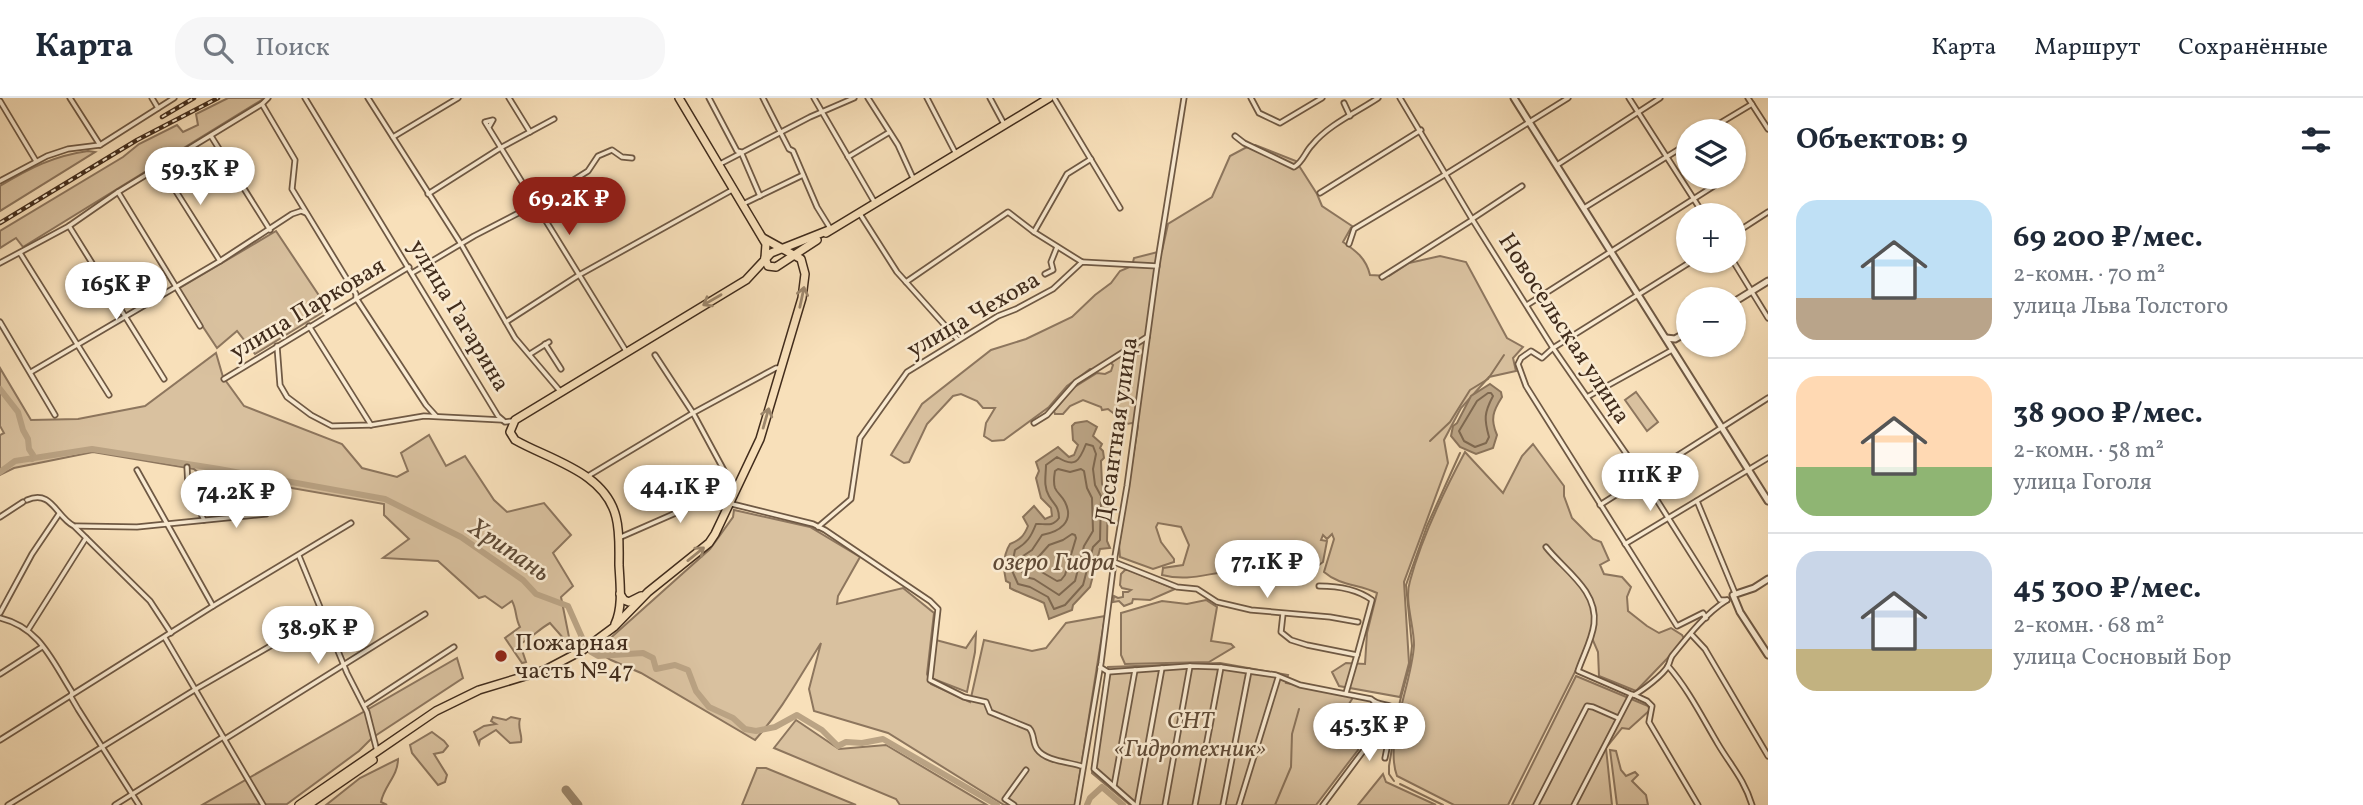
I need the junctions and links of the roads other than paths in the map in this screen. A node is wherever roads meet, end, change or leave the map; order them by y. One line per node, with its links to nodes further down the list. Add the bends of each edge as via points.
1 (70, 98): 49 (street)
2 (152, 98): 32 (street)
3 (174, 98): 32 (street)
4 (268, 98): 30 (street)
5 (305, 98): 104 (street, улица Гагарина)
6 (368, 98): 48 (street)
7 (458, 98): 48 (street)
8 (509, 98): 43 (street)
9 (678, 98): 59 (main road)
10 (709, 98): 52 (street)
11 (763, 98): 44 (street)
12 (814, 98): 34 (street)
13 (854, 98): 34 (street)
14 (868, 98): 45 (street)
15 (926, 98): 53 (street)
16 (990, 98): 39 (street)
17 (1051, 98): 39 (main road); 57 (street)
18 (1184, 98): 103 (street, Десантная улица)
19 (1251, 98): 20 (street, via 1259,113 1280,123)
20 (1322, 98)
21 (1378, 98): 35 (street)
22 (1401, 98): 42 (street, Новосельская улица)
23 (1514, 98): 38 (street)
24 (1567, 98): 38 (street)
25 (1629, 98): 33 (street)
26 (1660, 98): 33 (street)
27 (1748, 98): 31 (street)
28 (0, 101): 58 (street)
29 (1344, 103): 35 (street)
30 (262, 104): 46 (street); 82 (street, via 295,160 292,189)
31 (1752, 104): 37 (street); 41 (street)
32 (158, 108): 49 (street)
33 (1638, 112): 55 (street); 60 (street)
34 (821, 113): 44 (street); 54 (street)
35 (1350, 116): 47 (street, via 1312,145 1294,167)
36 (554, 119): 43 (street)
37 (1727, 119)
38 (1529, 122): 60 (street); 62 (street)
39 (1004, 124): 53 (main road)
40 (489, 127): 50 (street)
41 (1768, 128)
42 (1421, 131): 62 (street, Новосельская улица); 70 (street)
43 (530, 132): 50 (street)
44 (781, 132): 52 (street); 63 (street)
45 (888, 133): 54 (street); 64 (street)
46 (211, 136): 61 (street); 86 (street)
47 (1236, 136)
48 (393, 137): 71 (street)
49 (100, 145): 58 (street, via 68,149)
50 (502, 148): 71 (street); 77 (street)
51 (1676, 151): 55 (street)
52 (741, 152): 59 (street); 72 (street)
53 (956, 154): 64 (main road)
54 (848, 157): 74 (street)
55 (1667, 157): 73 (street); 79 (street)
56 (632, 158): 77 (street, via 612,150 598,156 588,171)
57 (1091, 159): 78 (street); 88 (street, via 1067,174)
58 (36, 161): 65 (street)
59 (718, 165): 67 (main road)
60 (1557, 165): 79 (street)
61 (160, 166): 69 (street); 99 (street)
62 (1446, 174): 83 (street, Новосельская улица); 91 (street, via 1354,229)
63 (803, 175): 72 (street); 87 (street)
64 (914, 179): 74 (main road)
65 (0, 181)
66 (1522, 186): 83 (street)
67 (733, 188): 76 (main road); 110 (street)
68 (1708, 189): 73 (street)
69 (117, 192): 84 (street); 114 (street)
70 (1321, 193)
71 (428, 194): 90 (street)
72 (760, 196): 76 (street)
73 (1693, 198): 75 (street); 95 (street)
74 (875, 202): 80 (main road)
75 (1696, 203)
76 (743, 204): 89 (main road)
77 (534, 205): 90 (street); 110 (street)
78 (1120, 208)
79 (1584, 208): 95 (street)
80 (860, 212): 87 (main road); 113 (street)
81 (1768, 212): 85 (street)
82 (308, 214): 86 (street, via 292,214); 118 (street)
83 (1472, 219): 111 (street); 119 (street, Новосельская улица)
84 (69, 226): 96 (street); 120 (street)
85 (1746, 226)
86 (270, 230): 99 (street)
87 (831, 230): 92 (main road); 94 (main road)
88 (1034, 232): 93 (street); 113 (street, via 1008,212)
89 (763, 238): 94 (main road); 98 (main road)
90 (461, 244): 106 (street); 123 (street)
91 (1349, 244)
92 (809, 246): 97 (main road); 108 (main road)
93 (1057, 246): 100 (street); 109 (street, via 1052,270)
94 (780, 249): 97 (main road); 98 (main road); 102 (main road, via 786,255)
95 (1611, 251): 116 (street); 119 (street)
96 (20, 253): 101 (street); 130 (street)
97 (796, 255): 102 (main road); 108 (main road, via 803,261)
98 (765, 258): 102 (main road, via 772,268); 134 (main road, one-way to 134, via 746,280)
99 (220, 261): 114 (street)
100 (1082, 262): 103 (street); 129 (street, улица Чехова, via 1053,289)
101 (0, 263)
102 (784, 263)
103 (1157, 266): 126 (street, Десантная улица)
104 (409, 267): 106 (street, улица Гагарина); 118 (street, улица Парковая)
105 (1676, 271): 116 (street)
106 (412, 273): 149 (street, улица Гагарина)
107 (1740, 273): 115 (street)
108 (805, 274): 138 (main road, one-way to 108, via 797,320)
109 (1045, 274)
110 (579, 275): 123 (street); 134 (street)
111 (1382, 277)
112 (1768, 281): 115 (street)
113 (906, 282): 129 (street)
114 (176, 287): 120 (street); 125 (street)
115 (1751, 292): 117 (street); 121 (street)
116 (1639, 293): 128 (street); 132 (street)
117 (1746, 295)
118 (356, 296): 124 (street, улица Парковая); 148 (street)
119 (1527, 305): 132 (street, Новосельская улица)
120 (127, 316): 130 (street); 140 (street)
121 (1768, 318)
122 (0, 322): 139 (street)
123 (505, 323): 135 (street)
124 (309, 326): 131 (street, улица Парковая); 152 (street)
125 (200, 327)
126 (1147, 337): 151 (street, via 1076,382); 179 (street, Десантная улица)
127 (1676, 337): 128 (street)
128 (1665, 338): 133 (street)
129 (959, 341): 173 (street, улица Чехова, via 907,372 860,438 851,499)
130 (78, 343): 139 (street); 143 (street)
131 (277, 345): 141 (street, улица Парковая); 152 (street, via 280,385 287,397 332,426)
132 (1553, 348): 144 (street, Новосельская улица); 164 (street, via 1542,358 1531,351 1518,364 1526,386)
133 (1672, 350): 144 (street); 153 (street)
134 (627, 353): 142 (main road)
135 (530, 355): 137 (street, via 547,343); 142 (street)
136 (655, 355): 146 (street)
137 (561, 369)
138 (781, 369): 146 (street); 160 (main road, one-way to 138, via 760,439)
139 (31, 372): 147 (street)
140 (164, 379)
141 (224, 379)
142 (561, 393): 150 (main road)
143 (109, 396)
144 (1587, 397): 159 (street, Новосельская улица)
145 (1768, 398): 153 (street)
146 (693, 413): 158 (street); 160 (street)
147 (55, 415)
148 (436, 416): 149 (street); 152 (street)
149 (502, 420): 150 (street, улица Гагарина)
150 (515, 420): 158 (main road, улица Гагарина, via 510,432 515,440)
151 (1034, 423)
152 (371, 425)
153 (1721, 426): 156 (street); 159 (street)
154 (1768, 458): 156 (street)
155 (187, 467): 169 (street, via 188,487)
156 (1749, 469): 161 (street); 162 (street)
157 (137, 470): 171 (street)
158 (587, 477): 175 (main road, улица Гагарина, via 614,508)
159 (1643, 478): 164 (street); 168 (street, Новосельская улица)
160 (734, 487): 163 (main road); 175 (street)
161 (1697, 501): 168 (street); 184 (street)
162 (1768, 501)
163 (729, 503): 173 (street); 182 (main road, one-way to 163, via 709,543)
164 (1600, 505): 176 (street)
165 (59, 514): 167 (street, via 49,500 34,497); 172 (street); 191 (street)
166 (266, 514): 169 (street)
167 (0, 517)
168 (1668, 518): 176 (street); 185 (street, Новосельская улица, via 1720,600)
169 (204, 521): 171 (street)
170 (351, 523): 178 (street)
171 (167, 525): 172 (street); 186 (street)
172 (74, 526): 174 (street)
173 (818, 527): 227 (street, via 938,609 932,682 986,702 990,712 1033,732 1041,752)
174 (86, 538): 194 (street); 195 (street, via 150,601)
175 (619, 538): 183 (main road, улица Гагарина)
176 (1625, 544): 192 (street, via 1677,626 1703,613)
177 (1546, 547): 215 (street, via 1592,600 1594,622 1578,671)
178 (299, 555): 186 (street); 190 (street)
179 (1114, 562): 189 (street, via 1177,587 1197,589 1217,602); 205 (street, Десантная улица)
180 (1768, 579): 184 (street)
181 (1319, 586): 200 (street, via 1335,586 1372,600)
182 (648, 592): 183 (main road, via 629,602); 187 (main road)
183 (620, 593): 187 (main road, улица Гагарина)
184 (1735, 594): 185 (street); 201 (street, via 1740,612)
185 (1727, 600): 192 (street)
186 (213, 606): 195 (street)
187 (623, 613): 217 (main road, улица Гагарина, via 614,627 583,650 545,670)
188 (425, 614): 202 (street)
189 (1283, 614): 193 (street); 200 (street, via 1281,632 1291,640)
190 (324, 615): 202 (street); 213 (street)
191 (0, 616): 194 (street)
192 (1706, 618): 196 (street)
193 (1358, 622)
194 (28, 629): 198 (street)
195 (171, 633): 197 (street)
196 (1690, 634): 204 (street); 225 (street, via 1705,649)
197 (164, 637): 213 (street); 216 (street)
198 (43, 647): 211 (street); 216 (street)
199 (454, 647): 219 (street)
200 (1357, 655): 214 (street)
201 (1768, 655)
202 (344, 665): 219 (street); 221 (street)
203 (1190, 666): 206 (street); 207 (street); 240 (street)
204 (1668, 666): 215 (street); 248 (street, via 1684,684 1746,785)
205 (1100, 667): 210 (street); 227 (street, Десантная улица)
206 (1221, 667): 209 (street); 241 (street)
207 (1162, 668): 208 (street); 239 (street)
208 (1135, 670): 210 (street); 229 (street)
209 (1249, 671): 212 (street); 242 (street)
210 (1108, 672): 229 (street, via 1094,769)
211 (0, 674)
212 (1279, 678): 214 (street); 243 (street)
213 (196, 689): 221 (street); 223 (street)
214 (1346, 692): 218 (street)
215 (1633, 695): 220 (street); 247 (street, via 1652,706 1650,722)
216 (71, 697): 222 (street); 223 (street)
217 (462, 698): 224 (main road); 236 (main road)
218 (1374, 702): 226 (street, via 1395,708); 244 (street, via 1364,750)
219 (365, 706): 224 (street)
220 (1618, 718): 245 (street, via 1587,706); 246 (street)
221 (224, 738): 230 (street); 234 (street)
222 (0, 740)
223 (102, 747): 230 (street); 231 (street)
224 (377, 751): 235 (main road)
225 (1768, 755)
226 (1385, 758)
227 (1083, 766): 238 (street, Десантная улица)
228 (1026, 770): 237 (street, via 1005,799)
229 (1114, 786): 239 (street)
230 (132, 795): 232 (street); 233 (street)
231 (8, 805)
232 (115, 805)
233 (139, 805)
234 (263, 805)
235 (299, 805)
236 (308, 805)
237 (1014, 805)
238 (1077, 805)
239 (1136, 805)
240 (1165, 805)
241 (1195, 805)
242 (1223, 805)
243 (1239, 805)
244 (1323, 805)
245 (1536, 805)
246 (1574, 805)
247 (1698, 805)
248 (1752, 805)

